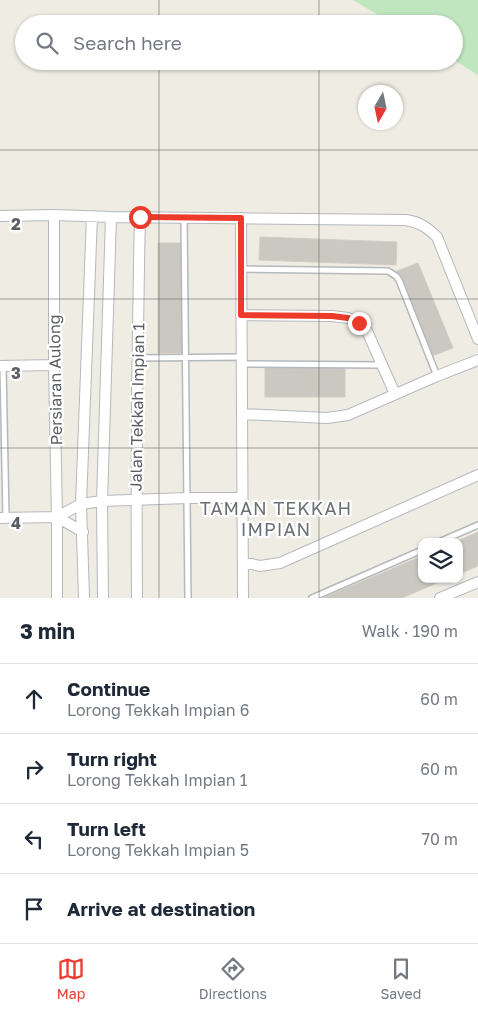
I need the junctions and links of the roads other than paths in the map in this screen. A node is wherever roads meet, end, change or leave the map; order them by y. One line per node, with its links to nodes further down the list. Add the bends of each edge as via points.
1 (54, 215): 2 (street); 3 (street); 17 (street, Persiaran Aulong)
2 (0, 216)
3 (92, 216): 4 (street); 27 (street)
4 (111, 217): 5 (street); 26 (street)
5 (140, 217): 6 (street); 12 (street, Jalan Tekkah Impian 1)
6 (184, 218): 7 (street); 11 (lane)
7 (241, 218): 8 (street); 10 (street, via 406,220 429,228 436,237)
8 (241, 269): 9 (street); 18 (lane, via 388,271 399,280)
9 (241, 315): 13 (street); 15 (street, via 348,318 367,331)
10 (478, 338)
11 (185, 357): 12 (lane); 13 (lane); 23 (lane)
12 (137, 358): 25 (street, Jalan Tekkah Impian 1)
13 (241, 360): 15 (lane); 20 (street)
14 (478, 360): 18 (street)
15 (382, 365): 19 (street)
16 (2, 366): 17 (street); 21 (lane)
17 (54, 366): 28 (street, Persiaran Aulong)
18 (437, 376): 19 (street)
19 (395, 394): 20 (street, via 348,415 326,418)
20 (242, 414): 24 (street)
21 (3, 471): 29 (lane)
22 (478, 475): 34 (street, via 280,563 260,566)
23 (187, 498): 24 (street); 25 (street); 40 (lane)
24 (242, 498): 34 (street)
25 (136, 500): 26 (street); 39 (street, Jalan Tekkah Impian 1)
26 (102, 501): 27 (street); 38 (street)
27 (81, 504): 28 (street); 31 (street)
28 (57, 517): 29 (street); 31 (street); 36 (street, Persiaran Aulong)
29 (3, 518)
30 (478, 525): 32 (lane)
31 (83, 532): 37 (street)
32 (449, 538)
33 (418, 552): 42 (lane)
34 (242, 562): 41 (street)
35 (478, 582): 43 (street)
36 (57, 598)
37 (84, 598)
38 (103, 598)
39 (137, 598)
40 (188, 598)
41 (243, 598)
42 (312, 598)
43 (440, 598)

